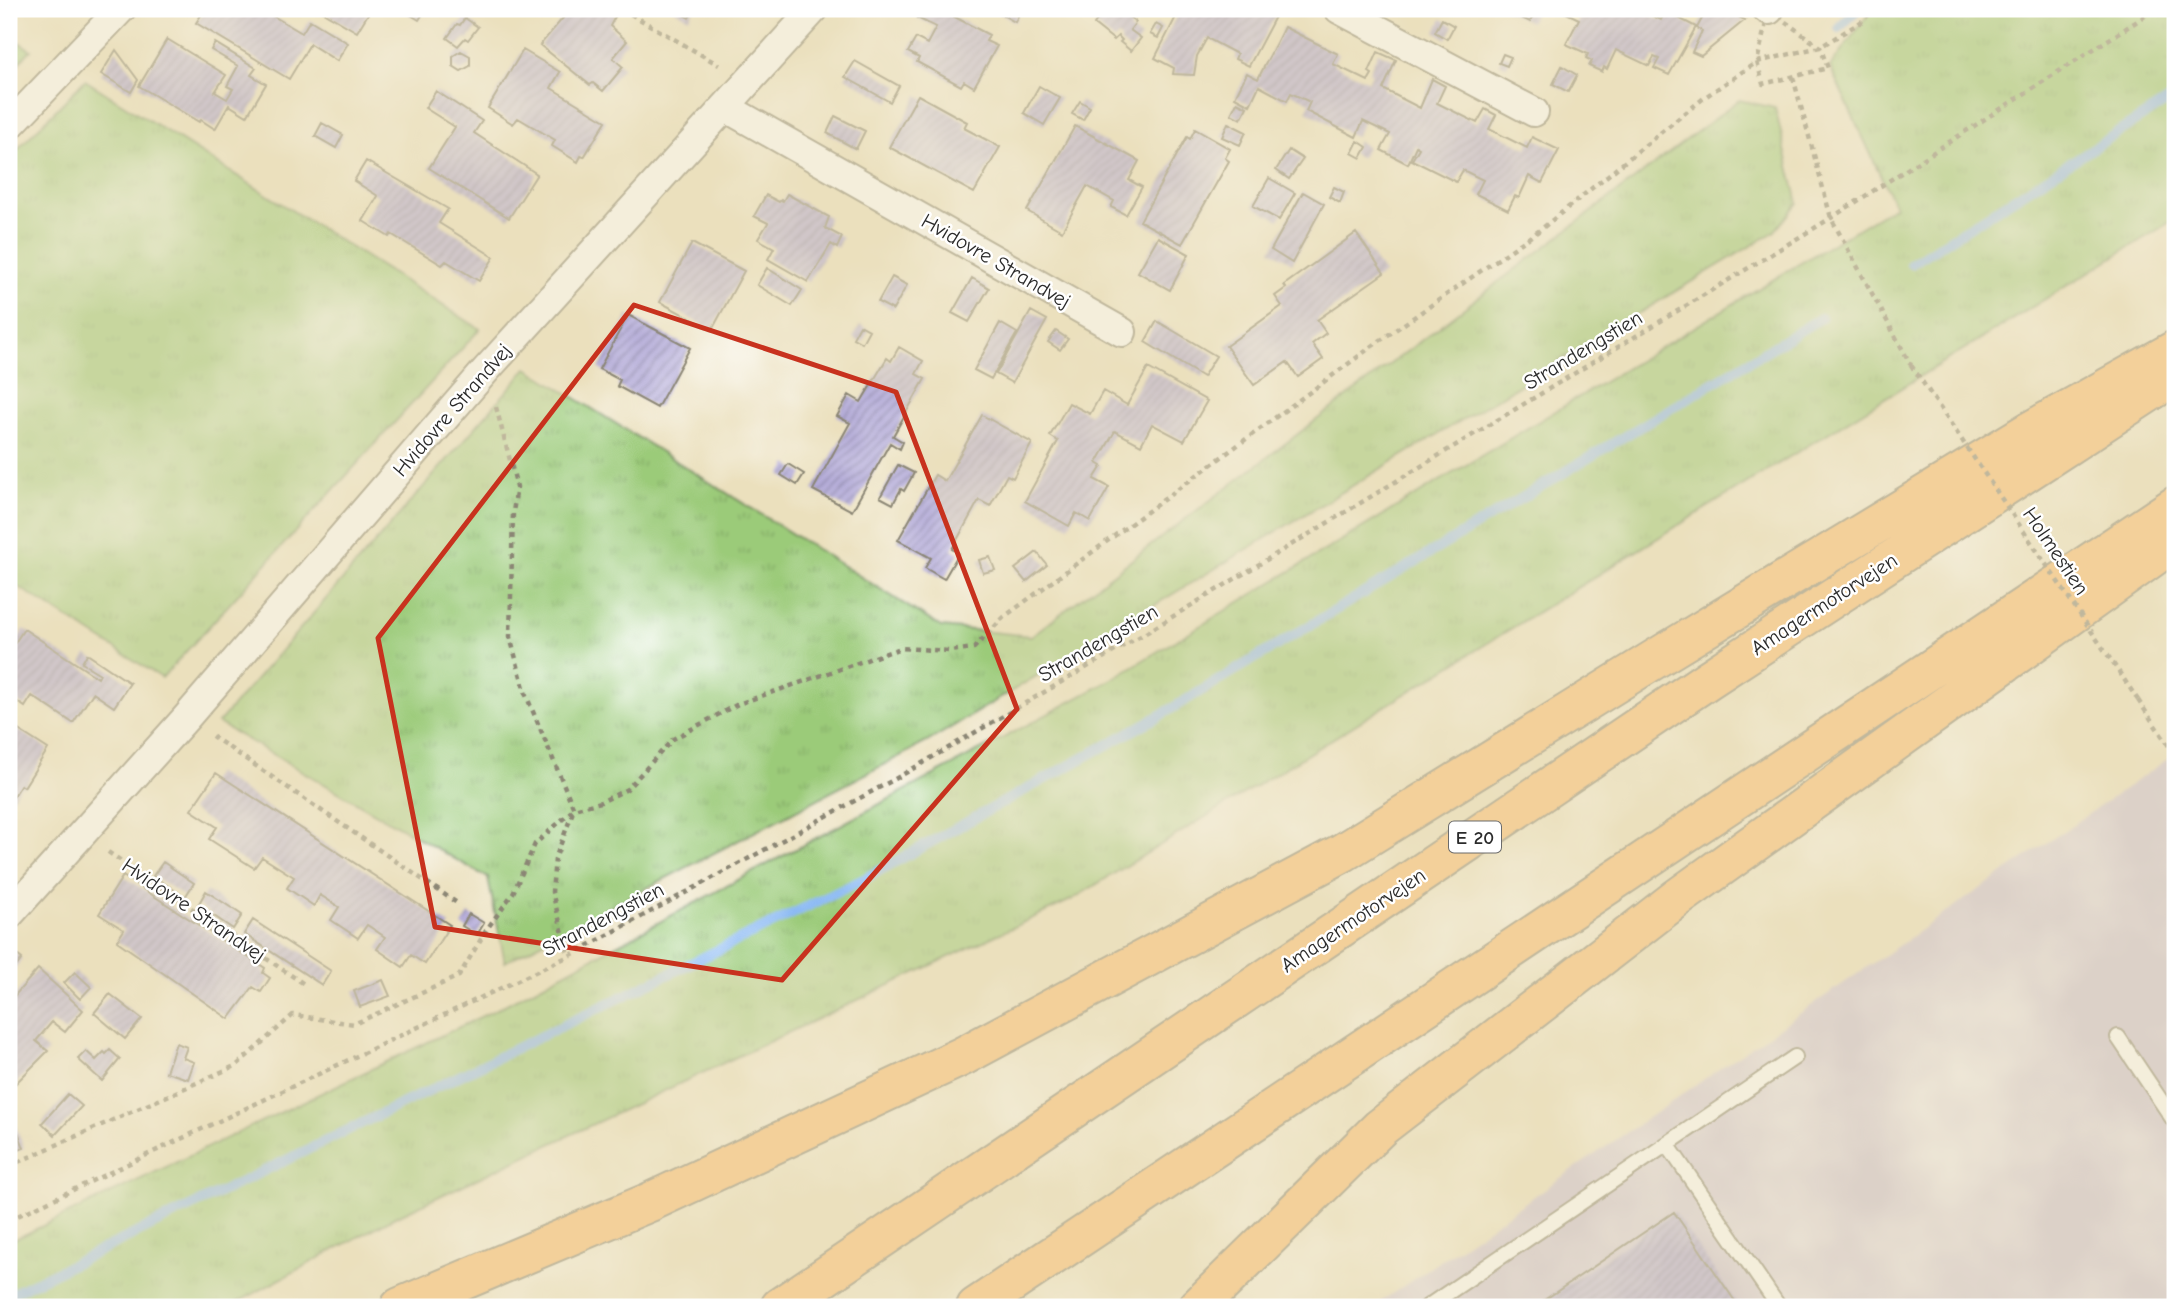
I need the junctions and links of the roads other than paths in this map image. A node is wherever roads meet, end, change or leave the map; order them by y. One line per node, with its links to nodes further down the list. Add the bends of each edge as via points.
1 (121, 9): 6 (street)
2 (814, 9): 4 (street, Hvidovre Strandvej)
3 (1339, 9): 5 (street)
4 (725, 107): 7 (street, Hvidovre Strandvej); 12 (street, Hvidovre Strandvej, via 486,370)
5 (1534, 112)
6 (9, 126)
7 (1122, 332)
8 (2175, 350): 17 (highway, via 2030,431 1342,853 963,1056 650,1202)
9 (2175, 375): 18 (highway, Amagermotorvejen / E 20, via 1709,679)
10 (2175, 506): 19 (highway)
11 (2175, 541): 20 (highway, via 1676,899 1380,1128)
12 (9, 915)
13 (2118, 1037): 15 (lane)
14 (1795, 1057): 16 (lane)
15 (2175, 1122)
16 (1667, 1144): 21 (lane); 22 (lane)
17 (400, 1307)
18 (780, 1307)
19 (976, 1307)
20 (1198, 1307)
21 (1427, 1307)
22 (1779, 1307)

